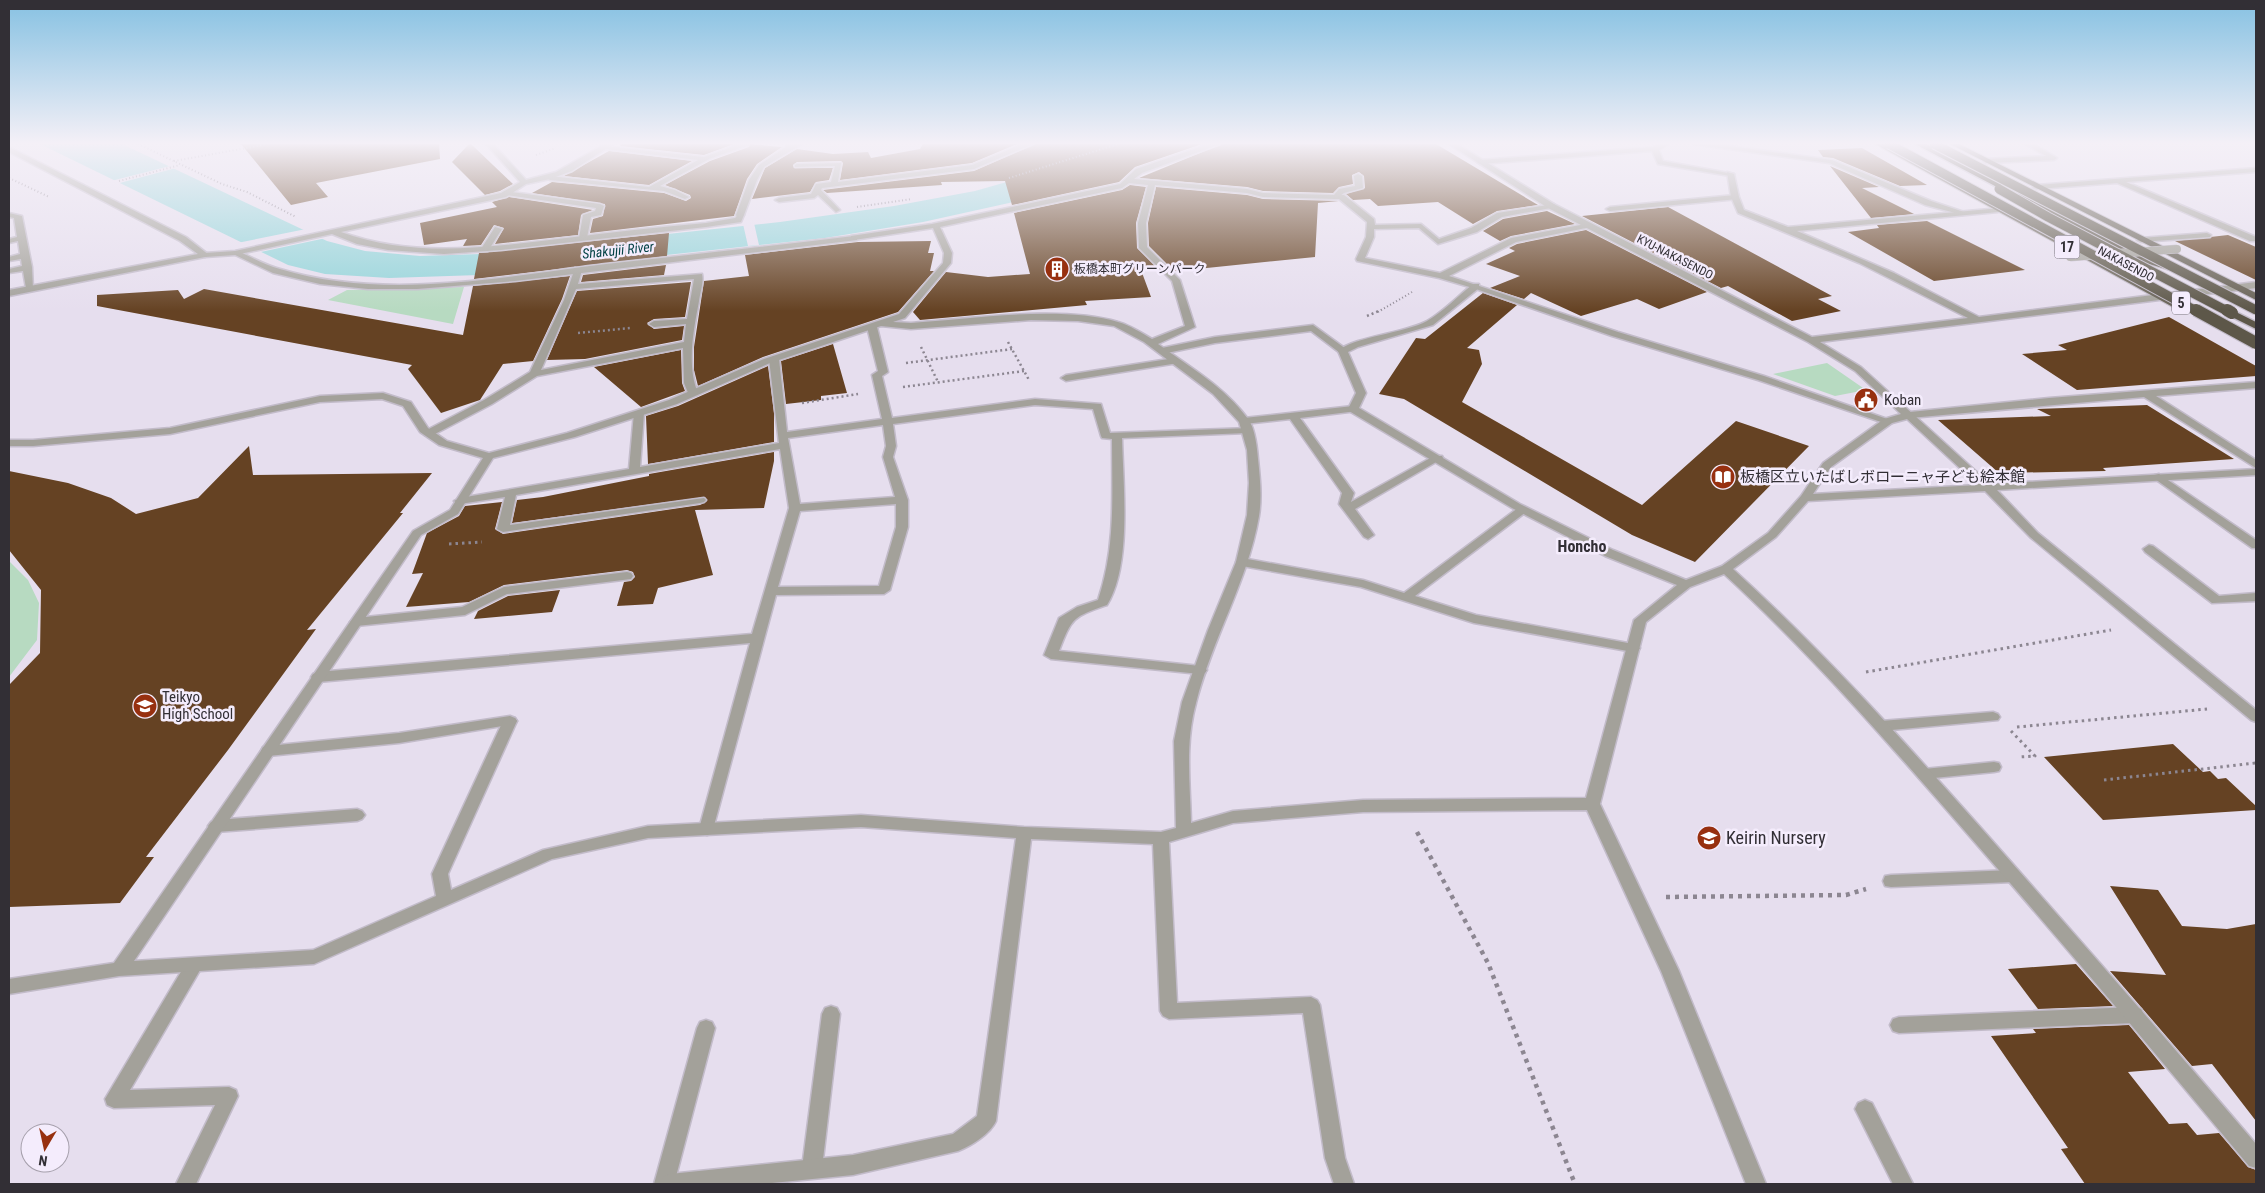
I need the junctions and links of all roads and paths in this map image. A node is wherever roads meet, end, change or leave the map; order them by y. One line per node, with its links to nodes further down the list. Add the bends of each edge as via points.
1 (107, 200): 43 (street, via 183,239)
2 (262, 200): 32 (path)
3 (477, 200): 32 (street)
4 (555, 200): 35 (street, via 600,206 598,213 587,215)
5 (746, 200): 35 (street, via 738,220)
6 (826, 200): 23 (street)
7 (1056, 200): 27 (street)
8 (1148, 200): 70 (street, via 1142,222 1143,248 1176,280 1190,327)
9 (1344, 200): 29 (street, via 1371,221)
10 (1541, 200): 21 (street, KYU-NAKASENDO)
11 (1707, 200): 22 (street)
12 (1736, 200): 31 (street, via 1740,212)
13 (1920, 200): 25 (street)
14 (1979, 200): 24 (highway, NAKASENDO / 17)
15 (1992, 200): 71 (highway, 5, bridge)
16 (2018, 200): 67 (highway, bridge)
17 (2027, 200): 45 (highway, bridge)
18 (2042, 200): 59 (highway, 5, bridge)
19 (2062, 200): 37 (highway, NAKASENDO)
20 (2160, 200): 36 (street)
21 (1551, 206): 28 (street, KYU-NAKASENDO); 29 (street, via 1500,215 1474,230 1438,242 1421,226)
22 (1610, 209)
23 (836, 210)
24 (1998, 210): 25 (street); 57 (highway, NAKASENDO / 17)
25 (1963, 213): 31 (street)
26 (9, 215): 34 (street, via 18,216)
27 (935, 225): 48 (street, via 854,238); 65 (street, via 948,253 947,263 902,316)
28 (1588, 225): 50 (street, via 1514,240); 69 (street, KYU-NAKASENDO)
29 (1371, 227): 50 (street, via 1360,259)
30 (498, 228): 39 (street)
31 (1788, 229): 62 (street, via 1910,283)
32 (333, 232): 39 (street, via 356,242 402,251); 41 (street)
33 (2207, 234): 37 (street)
34 (23, 238): 38 (street); 42 (street)
35 (583, 238): 39 (street)
36 (2256, 239)
37 (2141, 240): 54 (highway, NAKASENDO)
38 (9, 241)
39 (485, 249)
40 (2177, 249): 44 (street, bridge)
41 (235, 253): 43 (street); 48 (street, via 294,278 344,285 436,285)
42 (26, 255): 46 (street); 47 (street)
43 (205, 255): 55 (street)
44 (2070, 257)
45 (2139, 258): 54 (highway)
46 (9, 259)
47 (28, 267): 49 (street); 55 (street)
48 (578, 270): 53 (street)
49 (9, 271)
50 (1441, 276): 52 (street); 60 (path, via 1387,308)
51 (2256, 285): 54 (street)
52 (1476, 286): 75 (street, via 1430,323); 92 (street)
53 (573, 287): 63 (street, via 699,276); 68 (street)
54 (2236, 287): 57 (street); 58 (highway, NAKASENDO)
55 (30, 288): 56 (street)
56 (9, 293)
57 (2162, 298): 62 (street); 73 (highway, NAKASENDO / 17)
58 (2256, 298)
59 (2256, 310)
60 (1360, 319)
61 (996, 320): 66 (street); 70 (street, via 1078,318 1116,324); 74 (path)
62 (1979, 320): 69 (street)
63 (693, 321): 64 (street); 72 (street)
64 (654, 324): 68 (path)
65 (877, 325): 66 (street); 77 (street); 80 (street)
66 (911, 326): 78 (path)
67 (2256, 326)
68 (552, 335): 81 (street)
69 (1811, 340): 90 (street, KYU-NAKASENDO, via 1858,368)
70 (1151, 343): 76 (street)
71 (2256, 343)
72 (687, 344): 81 (street); 85 (street, via 688,386)
73 (2256, 348)
74 (1012, 349): 78 (path); 87 (path)
75 (1343, 351): 76 (street, via 1313,328 1215,340); 88 (street, via 1362,393)
76 (1162, 352): 79 (street)
77 (774, 359): 85 (street); 97 (street)
78 (927, 360): 80 (path); 83 (path)
79 (1175, 361): 82 (street); 94 (street, via 1218,392)
80 (881, 366): 93 (street, via 883,372 877,375)
81 (534, 374): 95 (street)
82 (1066, 378)
83 (938, 382)
84 (2256, 385): 86 (street)
85 (693, 393): 89 (street)
86 (2145, 393): 90 (street); 101 (street)
87 (1042, 402): 93 (street); 96 (street, via 1097,406 1106,436)
88 (1353, 409): 91 (street); 100 (street)
89 (639, 414): 99 (street); 102 (street)
90 (1910, 415): 92 (street); 105 (street, KYU-NAKASENDO)
91 (1293, 416): 94 (street); 112 (street, via 1348,493)
92 (1888, 421): 107 (street, via 1827,465)
93 (888, 422): 97 (street); 109 (street, via 891,446 888,457)
94 (1245, 426): 96 (street); 119 (street, via 1252,450 1255,483 1253,515)
95 (429, 433): 98 (street, via 407,404 384,396 358,396 320,399 170,431); 99 (street, via 443,443)
96 (1117, 436): 130 (street, via 1117,549 1110,585 1103,602 1064,621 1051,655)
97 (783, 441): 102 (street); 111 (street)
98 (9, 443)
99 (489, 456): 110 (street)
100 (1438, 458): 112 (street); 113 (street)
101 (2256, 465)
102 (634, 471): 106 (street)
103 (2256, 472): 104 (street)
104 (2159, 477): 105 (street); 116 (street)
105 (1987, 487): 107 (street); 127 (street, KYU-NAKASENDO, via 2034,535)
106 (511, 492): 110 (street); 114 (street)
107 (1805, 498): 120 (street, via 1772,535)
108 (700, 500): 114 (street)
109 (902, 500): 111 (street); 123 (street, via 902,527 884,590)
110 (460, 502): 117 (street, via 454,512 417,533)
111 (795, 508): 123 (street)
112 (1348, 508): 115 (street)
113 (1522, 510): 122 (street, via 1609,553); 125 (street)
114 (504, 529): 117 (path, via 489,541)
115 (1368, 535)
116 (2256, 545)
117 (408, 547): 126 (street)
118 (2148, 549): 124 (street, via 2216,600)
119 (1242, 562): 125 (street, via 1362,584); 130 (street)
120 (1726, 569): 122 (street); 132 (street)
121 (627, 576): 126 (street, via 504,591 464,611)
122 (1686, 584): 129 (street, via 1640,620)
123 (770, 591): 128 (street)
124 (2256, 597)
125 (1405, 598): 129 (street, via 1474,619)
126 (356, 622): 131 (street)
127 (2144, 625): 132 (path); 133 (street, KYU-NAKASENDO)
128 (757, 638): 131 (street); 146 (street)
129 (1633, 648): 142 (street)
130 (1200, 670): 147 (street, via 1181,741)
131 (318, 677): 137 (street)
132 (1835, 677): 136 (street)
133 (2242, 705): 135 (street, KYU-NAKASENDO); 139 (path, via 2008,728 2035,756 1992,759)
134 (1993, 717): 136 (street)
135 (2256, 717)
136 (1881, 726): 140 (street)
137 (268, 751): 145 (street); 153 (street, via 398,738 510,720 440,874)
138 (2256, 763): 141 (path)
139 (1994, 767): 140 (street)
140 (1924, 774): 150 (street)
141 (2104, 780)
142 (1592, 804): 143 (street); 152 (street)
143 (1402, 805): 147 (street, via 1233,817); 168 (path, via 1488,962)
144 (357, 815): 145 (street)
145 (216, 826): 155 (street)
146 (707, 829): 148 (street, via 861,821); 153 (street, via 648,832 550,854)
147 (1184, 831): 149 (street)
148 (1024, 834): 149 (street); 163 (street, via 986,1121 958,1142 852,1165)
149 (1161, 838): 167 (street, via 1170,1011 1311,1006 1335,1158)
150 (2014, 876): 151 (street); 158 (street)
151 (1891, 882): 152 (path, via 1846,895)
152 (1635, 897): 169 (street, via 1670,971)
153 (444, 900): 154 (street, via 314,957)
154 (194, 964): 155 (street); 164 (street, via 114,1099 229,1096)
155 (118, 970): 156 (street)
156 (9, 987)
157 (831, 1014): 163 (street)
158 (2134, 1016): 159 (street); 162 (street)
159 (1899, 1025)
160 (706, 1028): 165 (street)
161 (1865, 1109): 170 (street)
162 (2256, 1159)
163 (812, 1168): 166 (street)
164 (186, 1184)
165 (664, 1184)
166 (670, 1184)
167 (1344, 1184)
168 (1575, 1184)
169 (1756, 1184)
170 (1903, 1184)

